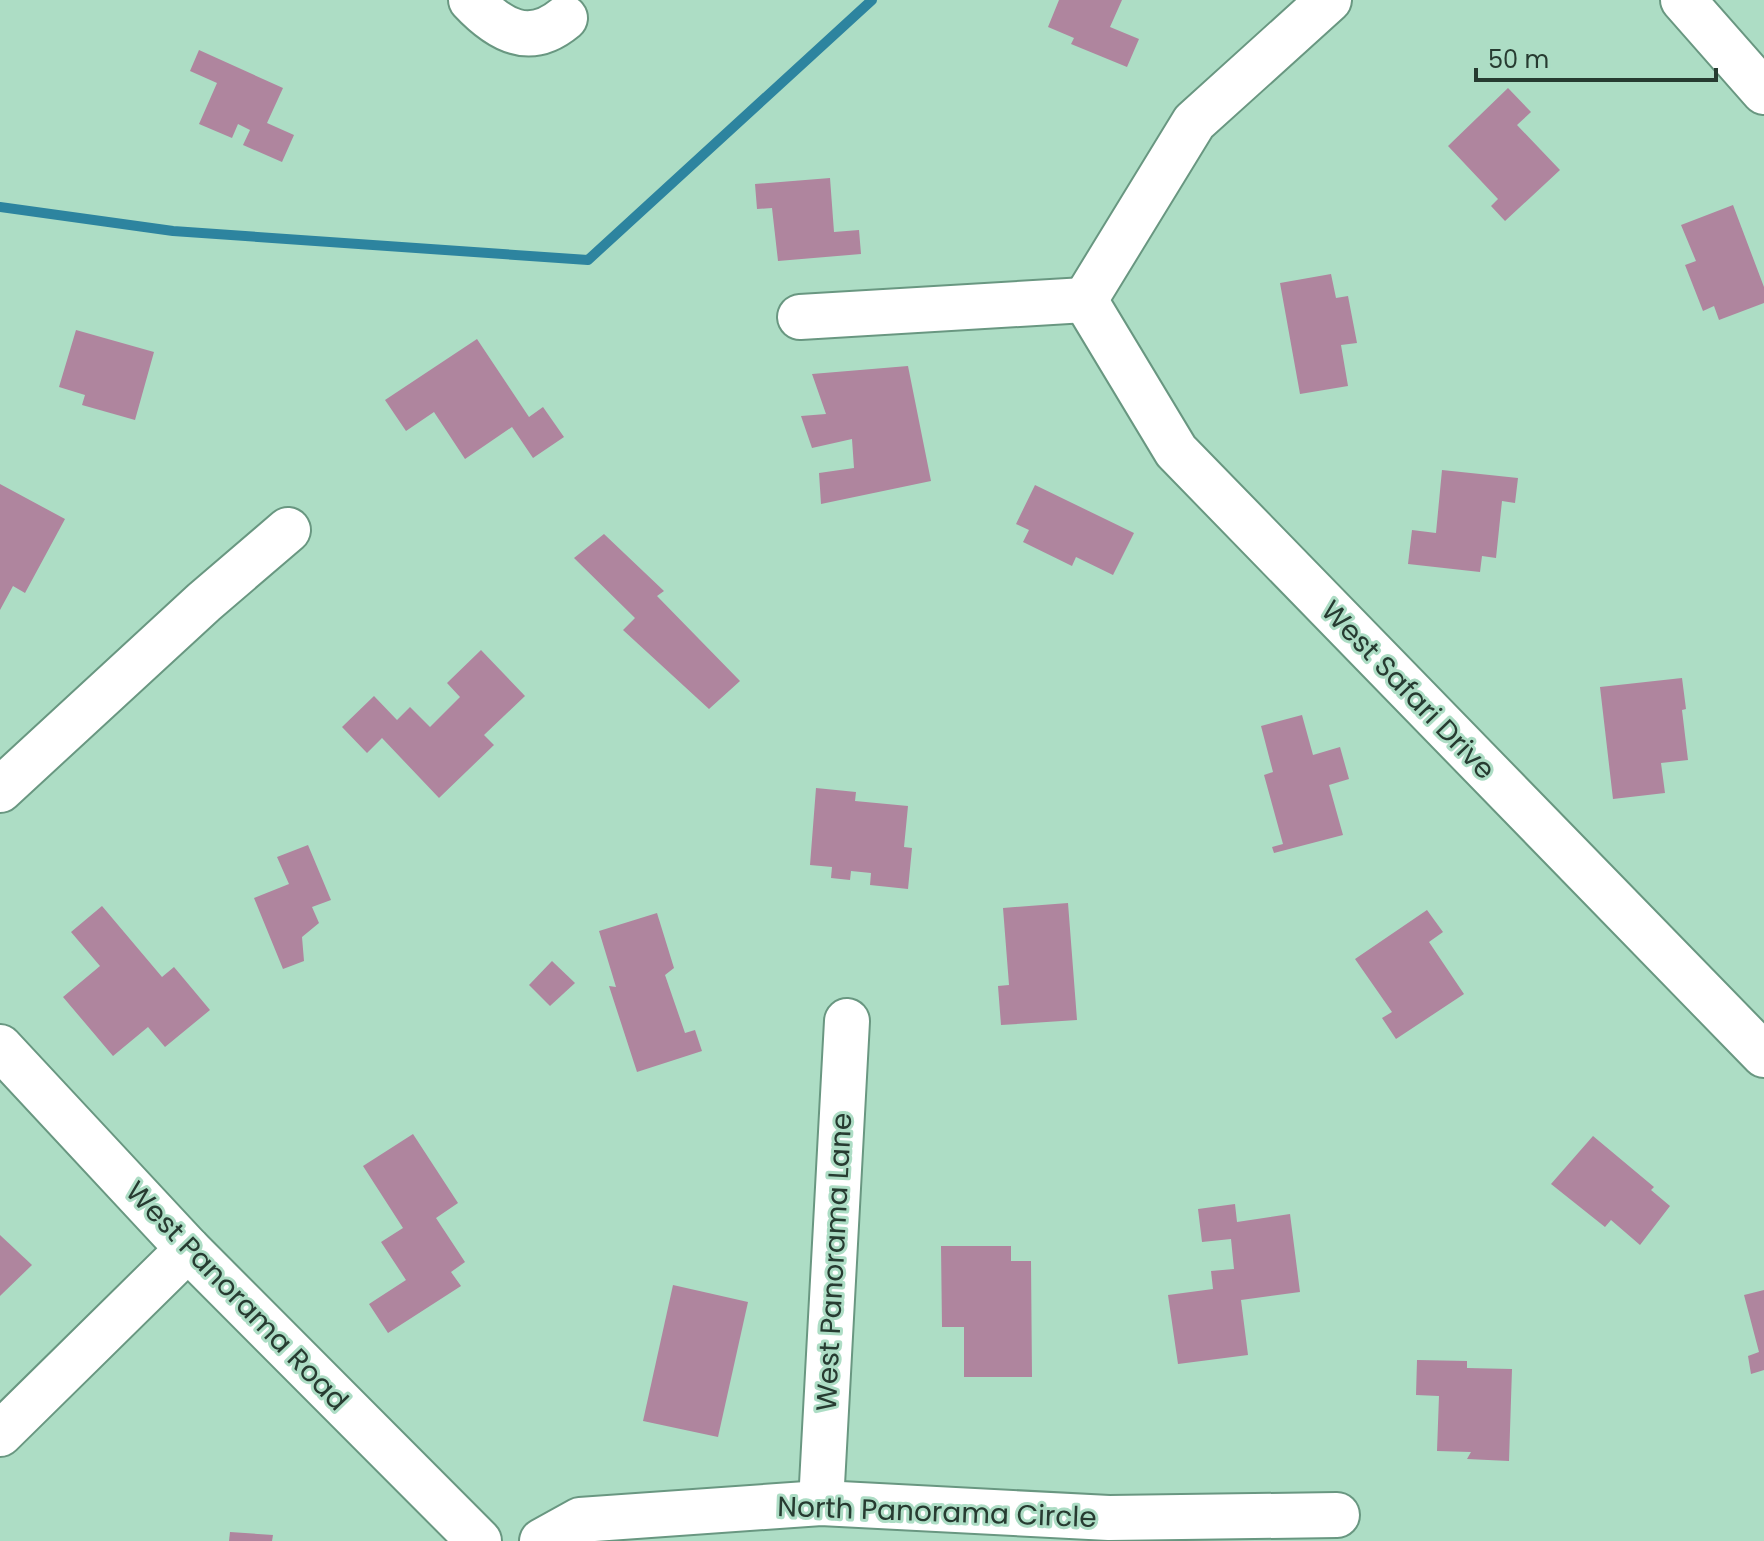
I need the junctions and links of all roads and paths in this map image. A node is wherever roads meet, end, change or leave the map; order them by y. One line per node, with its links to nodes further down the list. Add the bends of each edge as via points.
1 (471, 0): 4 (street, via 490,20 531,35 551,30)
2 (1329, 0): 6 (street, via 1194,122)
3 (1683, 0): 5 (street)
4 (565, 18)
5 (1764, 92)
6 (1085, 300): 7 (street); 12 (street, West Safari Drive, via 1176,451)
7 (800, 317)
8 (288, 530): 9 (street)
9 (0, 790)
10 (847, 1021): 15 (street, West Panorama Lane)
11 (0, 1047): 13 (street, West Panorama Road)
12 (1764, 1055)
13 (188, 1249): 14 (street); 17 (street, West Panorama Road)
14 (0, 1434)
15 (821, 1503): 16 (street, North Panorama Circle, via 1109,1518); 18 (street, North Panorama Circle, via 580,1520)
16 (1337, 1515)
17 (479, 1541)
18 (542, 1541)

